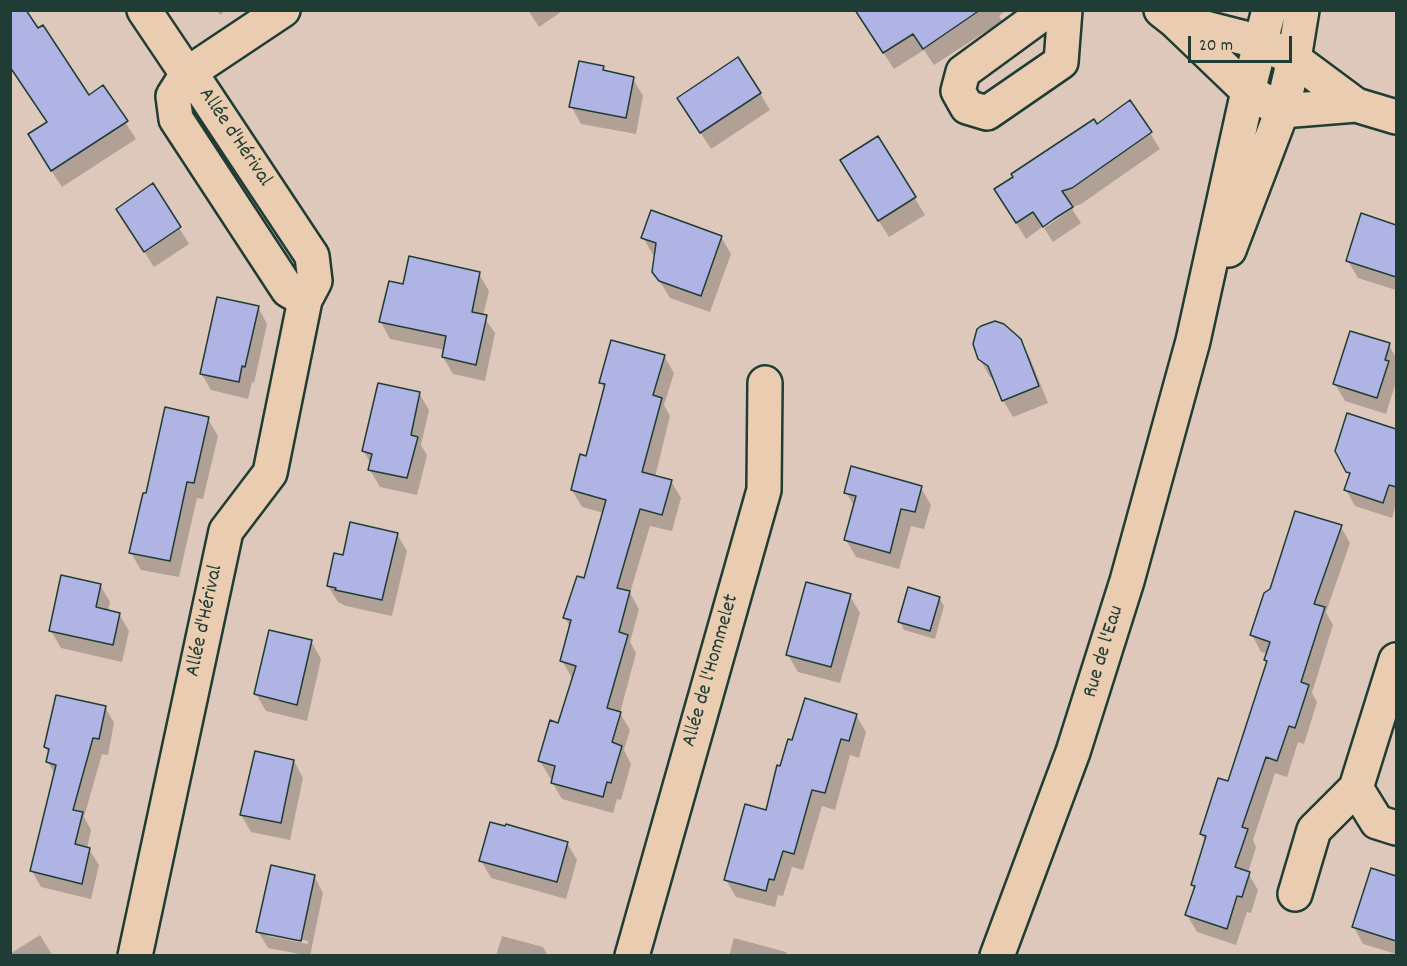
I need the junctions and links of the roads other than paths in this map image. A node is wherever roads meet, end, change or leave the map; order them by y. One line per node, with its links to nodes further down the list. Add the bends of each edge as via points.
1 (144, 10): 10 (street, Allée d'Hérival)
2 (283, 10): 10 (street)
3 (1048, 10): 4 (street, via 963,72 958,91 967,107 987,113 1061,62)
4 (1065, 10)
5 (1269, 10): 8 (street)
6 (1302, 10): 9 (street)
7 (1168, 16): 8 (street); 11 (street)
8 (1260, 42): 9 (street); 11 (street)
9 (1294, 59): 12 (street); 13 (street)
10 (187, 74): 21 (street, Allée d'Hérival, via 200,87 312,256 315,281 305,300 270,473 226,531)
11 (1248, 91): 13 (street); 15 (street)
12 (1356, 105): 13 (street); 14 (street)
13 (1282, 111): 15 (street)
14 (1396, 117)
15 (1193, 341): 23 (street, Rue de l'Eau, via 1098,675 1047,827)
16 (765, 384): 22 (street, Allée de l'Hommelet, via 764,490)
17 (1396, 660): 18 (street)
18 (1356, 788): 19 (street, via 1377,822); 20 (street, via 1314,830)
19 (1396, 828)
20 (1295, 894)
21 (135, 956)
22 (632, 956)
23 (997, 956)

